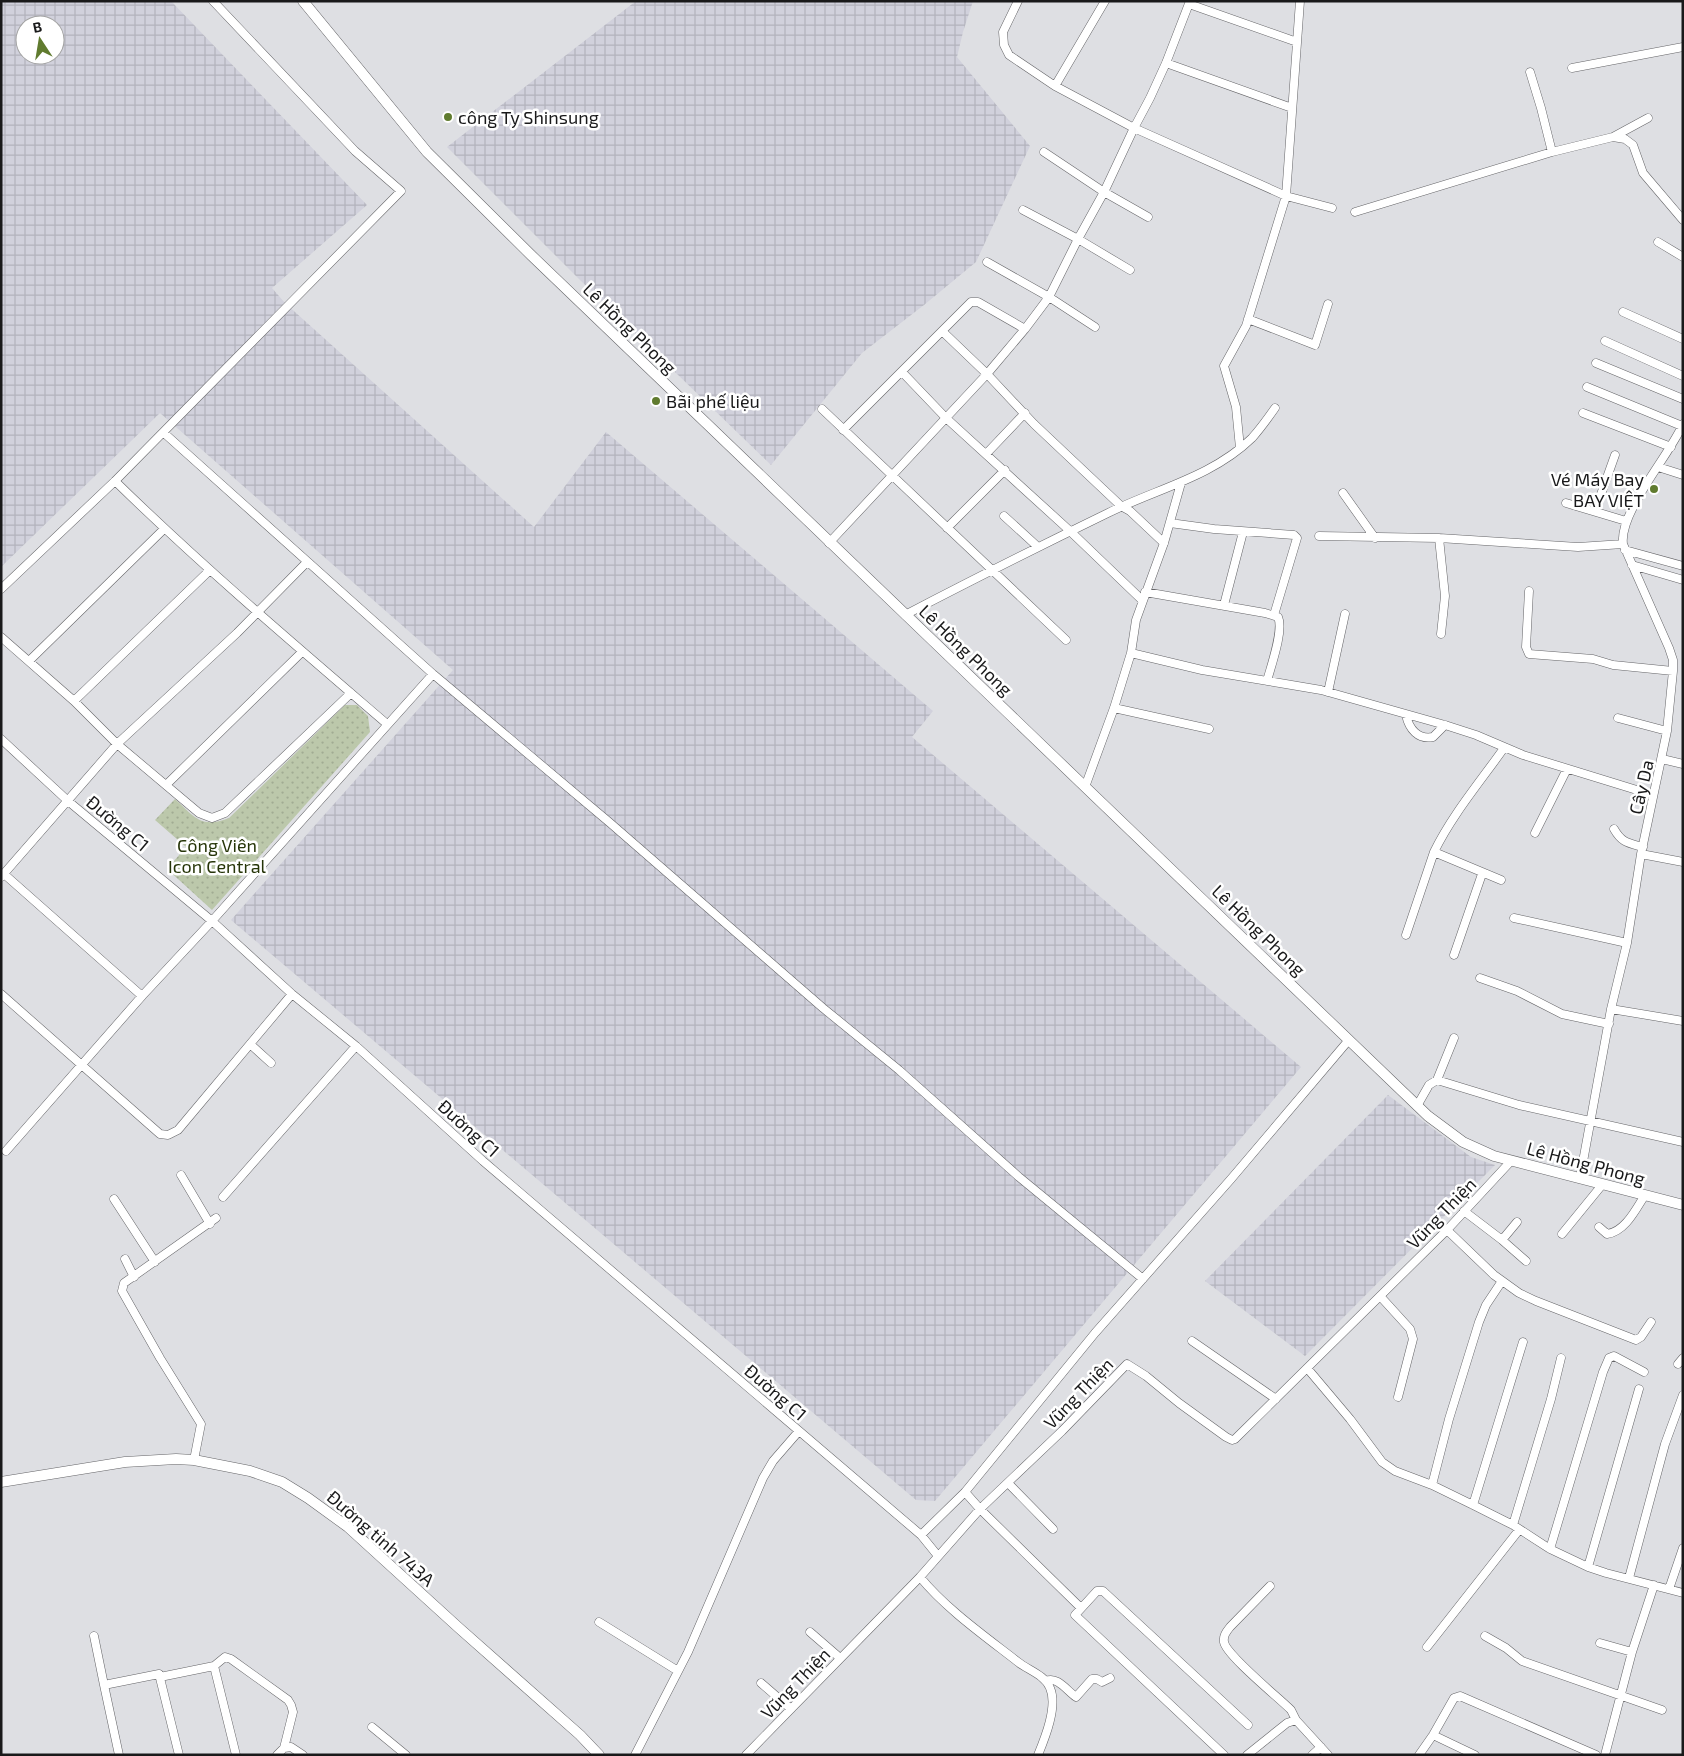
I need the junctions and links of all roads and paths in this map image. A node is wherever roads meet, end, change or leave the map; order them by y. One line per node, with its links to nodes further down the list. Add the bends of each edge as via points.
1 (213, 1): 53 (street, via 355,150 401,191)
2 (303, 1): 78 (main road, Lê Hồng Phong, via 427,152)
3 (1018, 1): 12 (street, via 1003,32 1004,45 1009,55)
4 (1105, 1): 12 (street)
5 (1300, 1): 7 (street)
6 (1189, 2): 7 (street); 9 (street)
7 (1297, 42): 13 (street)
8 (1683, 47): 10 (street)
9 (1166, 62): 13 (street); 15 (street)
10 (1572, 68)
11 (1530, 72): 18 (street)
12 (1055, 86): 15 (street)
13 (1292, 108): 20 (street)
14 (1648, 118): 16 (street)
15 (1134, 128): 19 (street); 20 (street)
16 (1613, 137): 18 (street); 25 (street, via 1625,139 1632,145 1643,173)
17 (1044, 152): 19 (street)
18 (1552, 152): 23 (street)
19 (1104, 192): 24 (street); 26 (street)
20 (1286, 196): 21 (street); 34 (street)
21 (1332, 208)
22 (1023, 210): 26 (street)
23 (1355, 212)
24 (1148, 217)
25 (1683, 220)
26 (1078, 239): 30 (street); 31 (street)
27 (1658, 242): 28 (street)
28 (1683, 257)
29 (987, 262): 31 (street)
30 (1130, 270)
31 (1049, 298): 35 (street); 36 (street)
32 (1328, 304): 34 (street, via 1315,345)
33 (1623, 312): 38 (street)
34 (1248, 319): 55 (street, via 1224,366 1235,402)
35 (1095, 327)
36 (1025, 329): 37 (street, via 974,302 968,304); 42 (street)
37 (942, 331): 41 (street); 42 (street)
38 (1683, 339)
39 (1605, 341): 43 (street)
40 (1596, 363): 45 (street)
41 (902, 372): 50 (street); 52 (street)
42 (987, 374): 48 (street); 50 (street)
43 (1683, 376)
44 (1587, 387): 51 (street)
45 (1683, 400)
46 (1276, 408): 55 (street)
47 (822, 409): 52 (street)
48 (1024, 413): 56 (street); 66 (street)
49 (1583, 413): 54 (street)
50 (946, 418): 56 (street); 60 (street)
51 (1682, 428): 54 (street)
52 (843, 430): 60 (street)
53 (164, 433): 62 (street); 82 (street)
54 (1671, 447): 58 (street)
55 (1240, 448): 63 (street)
56 (986, 454): 59 (street)
57 (1615, 456): 67 (street)
58 (1658, 467): 61 (street); 69 (street)
59 (1005, 470): 71 (street); 73 (street)
60 (892, 475): 71 (street); 78 (street)
61 (1683, 475)
62 (115, 481): 72 (street); 88 (street)
63 (1181, 483): 66 (street); 70 (street)
64 (1344, 493): 76 (street)
65 (1566, 503): 67 (street)
66 (1121, 506): 73 (street); 79 (street)
67 (1595, 511): 69 (street)
68 (1004, 516): 80 (street)
69 (1626, 521): 81 (street, via 1622,532)
70 (1170, 523): 74 (street); 79 (street)
71 (947, 528): 86 (street)
72 (164, 529): 85 (street); 102 (street)
73 (1070, 532): 80 (street); 91 (street)
74 (1243, 532): 92 (street); 96 (street, via 1291,534 1297,538)
75 (1319, 536): 76 (street)
76 (1375, 538): 77 (street)
77 (1439, 538): 81 (street); 97 (street, via 1445,596)
78 (829, 542): 95 (main road, Lê Hồng Phong)
79 (1164, 543): 90 (street)
80 (1038, 547): 86 (street)
81 (1624, 547): 83 (street, Cây Da); 84 (street)
82 (307, 562): 93 (street); 104 (street)
83 (1632, 565): 87 (street); 103 (street, Cây Da, via 1665,636)
84 (1683, 566)
85 (210, 570): 93 (street); 108 (street)
86 (991, 570): 95 (street); 99 (street)
87 (1683, 580)
88 (1, 589)
89 (1529, 591): 103 (street, via 1528,654)
90 (1145, 592): 91 (street); 92 (street)
91 (1142, 600): 101 (street)
92 (1224, 605): 96 (street)
93 (256, 612): 100 (street); 117 (street)
94 (1345, 614): 106 (street)
95 (905, 615): 123 (main road, Lê Hồng Phong)
96 (1274, 615): 105 (street, via 1280,628)
97 (1441, 634)
98 (1, 636): 102 (street)
99 (1066, 640)
100 (302, 652): 107 (street); 122 (street)
101 (1131, 653): 105 (street); 109 (street)
102 (29, 661): 108 (street)
103 (1673, 670): 115 (street, Cây Da)
104 (433, 674): 112 (street); 175 (street, via 899,1070 1019,1177)
105 (1267, 681): 106 (street)
106 (1328, 692): 110 (street)
107 (351, 693): 112 (street); 122 (street, via 225,813 212,818 199,813)
108 (74, 702): 117 (street)
109 (1114, 708): 114 (street); 123 (street)
110 (1406, 715): 113 (street); 113 (street, via 1412,730 1426,738 1433,737)
111 (1618, 718): 115 (street)
112 (387, 724): 135 (street)
113 (1445, 725): 118 (street)
114 (1209, 729)
115 (1668, 731): 119 (street, Cây Da)
116 (2, 741): 125 (street, Đường C1)
117 (117, 744): 122 (street); 125 (street)
118 (1504, 748): 121 (street); 129 (street)
119 (1662, 759): 120 (street); 124 (street, Cây Da)
120 (1683, 764)
121 (1567, 769): 124 (street); 127 (street)
122 (166, 785)
123 (1085, 787): 147 (main road, Lê Hồng Phong)
124 (1654, 794): 128 (street, Cây Da)
125 (68, 801): 132 (street); 135 (street, Đường C1)
126 (1614, 829): 128 (street, via 1625,842)
127 (1535, 833)
128 (1642, 850): 130 (street); 137 (street, Cây Da)
129 (1434, 852): 131 (street); 136 (street)
130 (1683, 862)
131 (1482, 874): 133 (street); 138 (street)
132 (2, 875): 142 (street)
133 (1501, 880)
134 (1514, 918): 137 (street)
135 (212, 921): 141 (street, Đường C1); 142 (street)
136 (1406, 935)
137 (1627, 943): 143 (street, Cây Da)
138 (1454, 956)
139 (1480, 978): 145 (street, via 1517,990 1562,1014)
140 (1, 994): 151 (street)
141 (292, 994): 148 (street); 149 (street, Đường C1)
142 (142, 996): 151 (street)
143 (1611, 1009): 144 (street); 145 (street, Cây Da)
144 (1683, 1021)
145 (1609, 1024): 154 (street, Cây Da)
146 (1454, 1038): 152 (street)
147 (1348, 1041): 153 (main road, Lê Hồng Phong); 175 (street)
148 (250, 1044): 150 (street); 151 (street, via 178,1130 168,1134 160,1134)
149 (356, 1046): 162 (street); 188 (street, Đường C1, via 482,1161)
150 (271, 1063)
151 (81, 1065): 156 (street)
152 (1437, 1080): 153 (street); 154 (street, via 1519,1106)
153 (1417, 1106): 157 (main road, Lê Hồng Phong, via 1462,1142)
154 (1590, 1123): 155 (street); 159 (street, Cây Da)
155 (1683, 1142)
156 (6, 1151)
157 (1511, 1161): 159 (main road, Lê Hồng Phong); 165 (street, Vũng Thiện)
158 (181, 1175): 173 (street, via 213,1221)
159 (1580, 1178): 160 (main road, Lê Hồng Phong)
160 (1602, 1185): 161 (main road, Lê Hồng Phong); 169 (street)
161 (1645, 1196): 164 (main road, Lê Hồng Phong); 167 (street, via 1616,1232 1607,1234)
162 (223, 1197)
163 (114, 1199): 173 (street)
164 (1683, 1206)
165 (1464, 1211): 168 (street, Vũng Thiện); 170 (street)
166 (1517, 1222): 170 (street)
167 (1599, 1227)
168 (1447, 1230): 176 (street); 177 (street, Vũng Thiện)
169 (1562, 1234)
170 (1502, 1240): 172 (street)
171 (125, 1259): 174 (street)
172 (1526, 1261)
173 (155, 1262): 174 (street)
174 (134, 1277): 189 (street, via 124,1283 122,1291 201,1424)
175 (1143, 1279): 193 (street)
176 (1502, 1281): 178 (street, via 1536,1301 1636,1340); 192 (street, via 1479,1322)
177 (1380, 1296): 182 (street, Vũng Thiện); 186 (street, via 1410,1329 1413,1339)
178 (1651, 1322)
179 (1192, 1341): 187 (street)
180 (1523, 1342): 194 (street)
181 (1561, 1358): 196 (street)
182 (1307, 1368): 187 (street, Vũng Thiện); 192 (street, via 1382,1462 1408,1477)
183 (1644, 1372): 200 (street, via 1614,1356 1609,1358)
184 (1639, 1389): 202 (street)
185 (1683, 1395): 204 (street, via 1665,1444)
186 (1398, 1397)
187 (1276, 1399): 191 (street, Vũng Thiện, via 1232,1440 1127,1364)
188 (799, 1431): 198 (street, Đường C1); 219 (street, via 763,1478)
189 (194, 1460): 190 (main road, Đường tỉnh 743A, via 125,1462); 240 (main road, Đường tỉnh 743A, via 260,1474 295,1489 322,1507)
190 (1, 1482)
191 (1008, 1483): 195 (street, Vũng Thiện); 197 (street)
192 (1432, 1485): 194 (street)
193 (965, 1492): 195 (street); 198 (street)
194 (1473, 1505): 196 (street)
195 (980, 1509): 201 (street, Vũng Thiện); 209 (street)
196 (1516, 1528): 200 (street); 215 (street)
197 (1053, 1529)
198 (921, 1535): 201 (street, Đường C1)
199 (1683, 1548): 207 (street)
200 (1550, 1549): 202 (street)
201 (938, 1556): 203 (street, Vũng Thiện)
202 (1588, 1567): 204 (street)
203 (920, 1577): 217 (street, Vũng Thiện); 222 (street, via 941,1600)
204 (1629, 1578): 205 (street)
205 (1654, 1585): 207 (street); 216 (street)
206 (1270, 1586): 228 (street, via 1230,1627 1224,1640 1235,1658 1291,1710)
207 (1669, 1589): 208 (street)
208 (1683, 1593)
209 (1081, 1608): 229 (street, via 1096,1591 1103,1591); 244 (street, via 1074,1615)
210 (599, 1622): 219 (street)
211 (810, 1632): 217 (street)
212 (94, 1636): 224 (street)
213 (1484, 1636): 225 (street, via 1522,1661)
214 (1600, 1643): 216 (street)
215 (1427, 1647)
216 (1632, 1652): 225 (street)
217 (840, 1658): 226 (street, Vũng Thiện)
218 (214, 1666): 220 (street); 233 (street, via 225,1657 231,1659 288,1700 292,1712); 236 (street)
219 (678, 1671): 241 (street)
220 (160, 1677): 224 (street, via 157,1674); 235 (street)
221 (1110, 1678): 222 (street, via 1102,1682 1092,1679 1076,1697 1055,1680)
222 (1046, 1681): 243 (street, via 1052,1693 1052,1713)
223 (761, 1683): 226 (street)
224 (104, 1685): 234 (street)
225 (1620, 1694): 227 (street); 251 (street)
226 (791, 1709): 242 (street, Vũng Thiện)
227 (1662, 1710)
228 (1296, 1720): 232 (street); 245 (street)
229 (1248, 1725)
230 (372, 1727): 239 (street)
231 (1433, 1735): 248 (street); 249 (street); 250 (street, via 1454,1698 1460,1696)
232 (1321, 1747): 246 (street); 247 (street)
233 (284, 1748): 237 (street); 238 (street, via 292,1747)
234 (119, 1755)
235 (179, 1755)
236 (236, 1755)
237 (277, 1755)
238 (303, 1755)
239 (406, 1755)
240 (599, 1755)
241 (636, 1755)
242 (746, 1755)
243 (1038, 1755)
244 (1224, 1755)
245 (1248, 1755)
246 (1312, 1755)
247 (1328, 1755)
248 (1419, 1755)
249 (1475, 1755)
250 (1596, 1755)
251 (1605, 1755)

